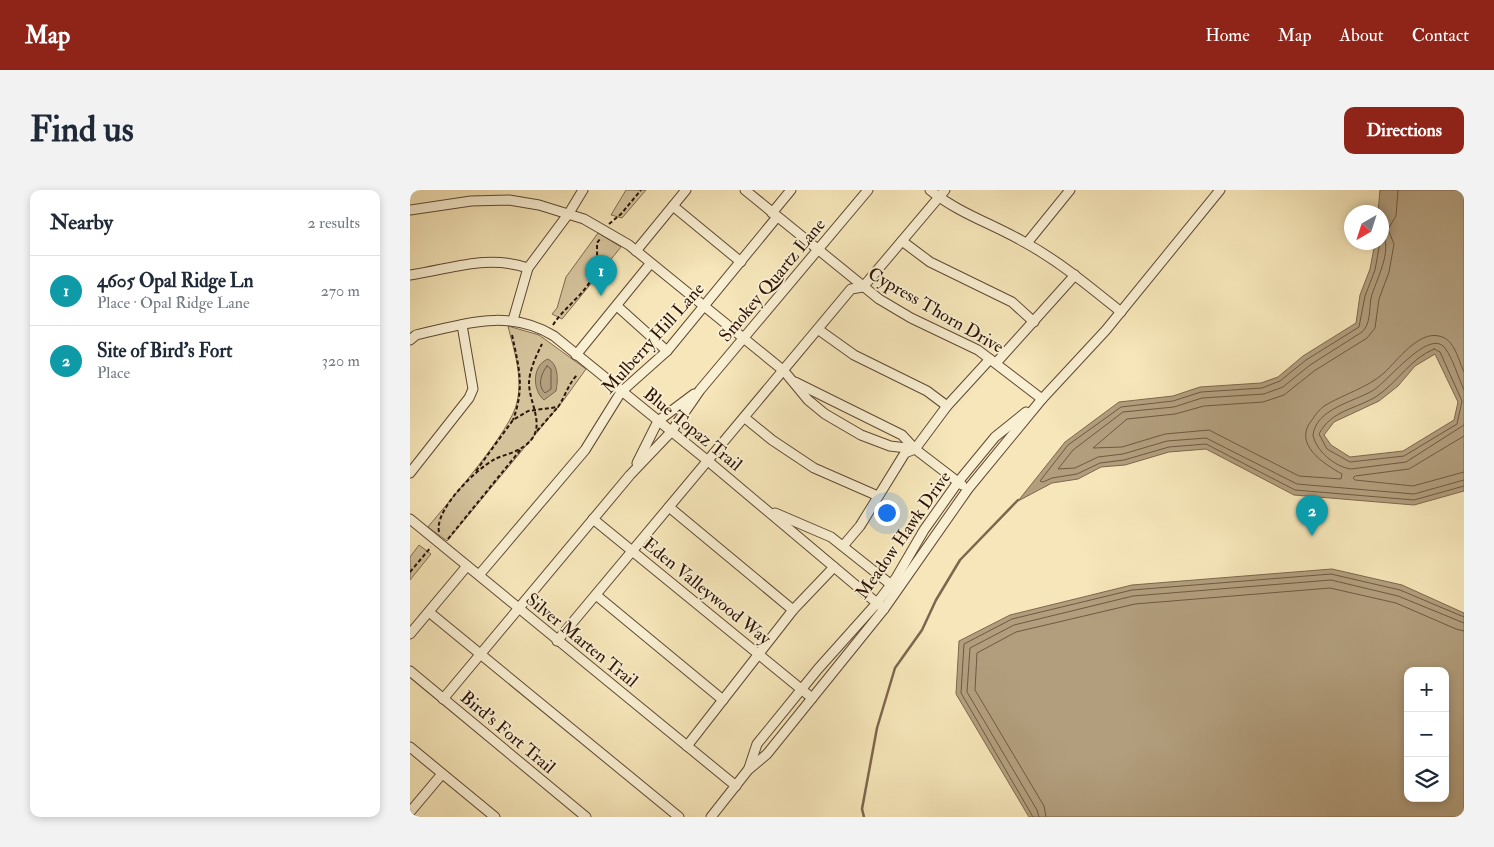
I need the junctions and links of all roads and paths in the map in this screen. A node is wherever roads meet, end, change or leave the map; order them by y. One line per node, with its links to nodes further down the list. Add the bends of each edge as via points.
1 (583, 190): 14 (street)
2 (641, 190): 16 (path)
3 (686, 190): 12 (street)
4 (745, 190): 15 (street, Cypress Thorn Drive)
5 (791, 190): 15 (street, Mulberry Hill Lane)
6 (868, 190): 20 (street, Smokey Quartz Lane)
7 (930, 190): 11 (street)
8 (946, 190): 11 (street)
9 (1070, 190): 18 (street)
10 (1220, 190): 29 (street, Meadow Hawk Drive)
11 (938, 197): 17 (street); 18 (street)
12 (673, 206): 19 (street); 21 (street)
13 (410, 210): 14 (street, via 471,201 508,200)
14 (569, 213): 16 (street); 23 (street)
15 (775, 215): 20 (street, Cypress Thorn Drive); 21 (street, Mulberry Hill Lane)
16 (606, 230): 19 (street); 33 (path, via 597,243 594,275)
17 (902, 241): 26 (street); 31 (street, via 930,262 1012,302)
18 (1027, 243): 24 (street)
19 (636, 251): 22 (street)
20 (817, 251): 26 (street, Cypress Thorn Drive); 37 (street, Smokey Quartz Lane)
21 (740, 262): 28 (street, Mulberry Hill Lane)
22 (650, 264): 27 (street); 28 (street)
23 (528, 268): 25 (street, via 490,261); 30 (street)
24 (1075, 275): 29 (street); 31 (street)
25 (410, 276)
26 (863, 287): 34 (street, via 851,289); 41 (street, Cypress Thorn Drive, via 894,308 961,341)
27 (617, 306): 39 (street); 40 (street)
28 (704, 306): 37 (street); 39 (street, Mulberry Hill Lane)
29 (1121, 312): 47 (street, Meadow Hawk Drive)
30 (513, 320): 32 (street, Blue Topaz Trail); 40 (street, Blue Topaz Trail, via 542,328)
31 (1034, 322): 41 (street)
32 (462, 325): 36 (street, Blue Topaz Trail, via 416,335); 59 (street, via 473,389)
33 (551, 327)
34 (819, 330): 42 (street); 48 (street, via 854,355 927,392)
35 (512, 335): 52 (path, via 520,388)
36 (410, 340)
37 (743, 340): 42 (street); 45 (street, Smokey Quartz Lane)
38 (542, 344): 50 (path, via 529,381)
39 (667, 351): 46 (street, Mulberry Hill Lane)
40 (576, 355): 46 (street, Blue Topaz Trail)
41 (993, 361): 47 (street, Cypress Thorn Drive); 48 (street)
42 (784, 370): 44 (street); 51 (street)
43 (578, 374): 49 (path, via 568,385)
44 (790, 380): 57 (street, via 902,435); 57 (street, via 826,414 861,436 890,446)
45 (700, 390): 53 (street, Smokey Quartz Lane); 54 (street, Smokey Quartz Lane)
46 (621, 392): 53 (street, Blue Topaz Trail); 76 (street, Mulberry Hill Lane, via 585,450)
47 (1042, 399): 62 (street, Meadow Hawk Drive, via 996,437); 63 (street, Meadow Hawk Drive)
48 (947, 406): 57 (street)
49 (558, 407): 50 (path); 55 (path)
50 (535, 410): 52 (path); 55 (path, via 538,418)
51 (745, 418): 58 (street); 64 (street, via 814,468)
52 (513, 420): 60 (path)
53 (658, 421): 54 (street, Blue Topaz Trail); 61 (street, Smokey Quartz Lane)
54 (671, 432): 58 (street, Blue Topaz Trail); 61 (street, Smokey Quartz Lane)
55 (535, 433): 56 (path)
56 (523, 447): 60 (path, via 493,460); 70 (path)
57 (915, 449): 62 (street); 64 (street, via 905,453)
58 (708, 461): 65 (street); 66 (street, Blue Topaz Trail)
59 (410, 473)
60 (475, 473): 69 (path, via 440,517 439,533)
61 (630, 474): 67 (street, Smokey Quartz Lane)
62 (958, 482): 63 (street); 77 (street, Meadow Hawk Drive, via 924,530)
63 (968, 489): 77 (street, Meadow Hawk Drive)
64 (878, 496): 71 (street)
65 (670, 507): 72 (street); 81 (street)
66 (766, 510): 71 (street, Blue Topaz Trail, via 831,537); 74 (street, Blue Topaz Trail)
67 (593, 518): 72 (street, Eden Valleywood Way); 80 (street, Smokey Quartz Lane)
68 (410, 519): 69 (street, Silver Marten Trail)
69 (434, 539): 73 (street, Silver Marten Trail); 75 (path)
70 (448, 539)
71 (843, 546): 77 (street, Blue Topaz Trail)
72 (633, 551): 78 (street); 86 (street, Eden Valleywood Way)
73 (467, 566): 76 (street, Silver Marten Trail); 82 (street)
74 (834, 567): 79 (street, Blue Topaz Trail); 81 (street)
75 (410, 572)
76 (479, 576): 80 (street, Silver Marten Trail)
77 (894, 587): 79 (street, Meadow Hawk Drive)
78 (596, 596): 84 (street); 91 (street)
79 (880, 606): 88 (street, Meadow Hawk Drive); 89 (street, Meadow Hawk Drive)
80 (518, 609): 84 (street, Silver Marten Trail); 85 (street, Smokey Quartz Lane)
81 (793, 610): 86 (street)
82 (428, 612): 83 (street); 85 (street)
83 (410, 634)
84 (558, 641): 92 (street, Silver Marten Trail)
85 (480, 654): 90 (street, Smokey Quartz Lane); 100 (street)
86 (758, 654): 88 (street, Eden Valleywood Way); 91 (street)
87 (410, 672): 90 (street, Bird's Fort Trail)
88 (801, 689): 89 (street, Eden Valleywood Way); 94 (street, Meadow Hawk Drive, via 757,744)
89 (812, 698): 94 (street, Meadow Hawk Drive, via 766,754)
90 (444, 699): 99 (street, Bird's Fort Trail)
91 (723, 700): 92 (street)
92 (687, 746): 96 (street, Silver Marten Trail)
93 (410, 748): 95 (street)
94 (748, 770): 96 (street, Meadow Hawk Drive)
95 (442, 774): 97 (street); 98 (street)
96 (736, 786): 101 (street, Meadow Hawk Drive)
97 (410, 812)
98 (495, 817)
99 (586, 817)
100 (679, 817)
101 (711, 817)

